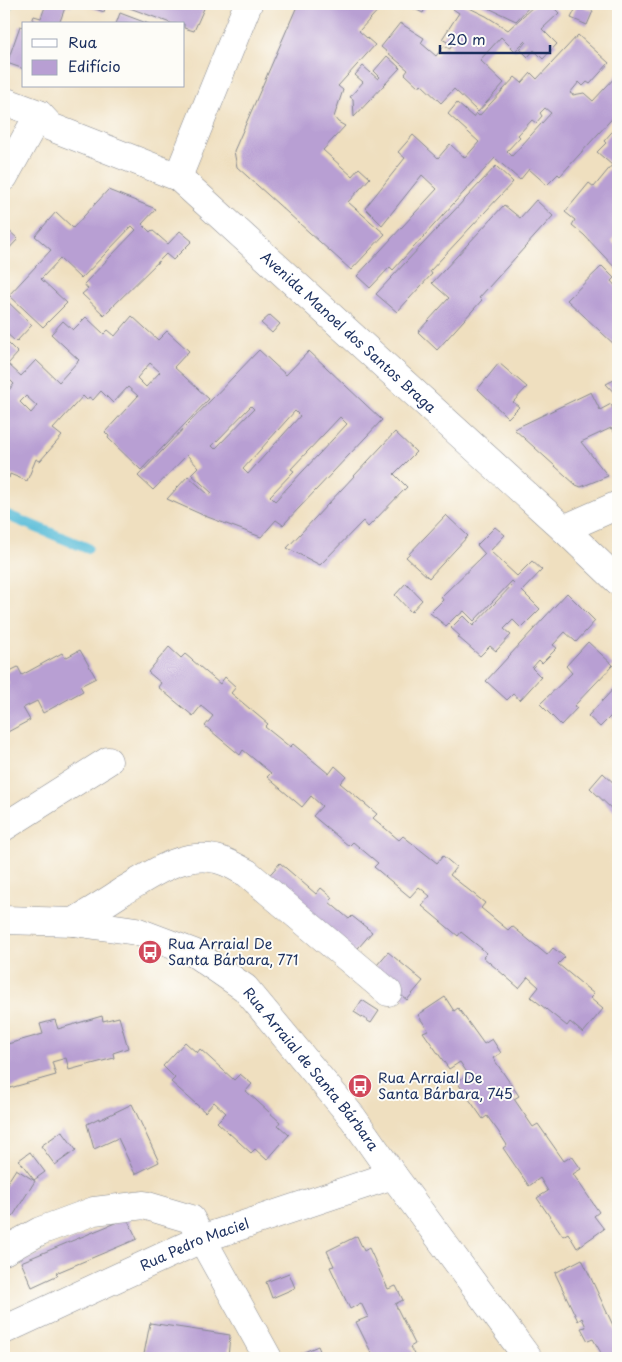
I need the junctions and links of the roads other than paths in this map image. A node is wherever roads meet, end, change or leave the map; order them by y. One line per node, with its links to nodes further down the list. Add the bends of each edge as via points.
1 (248, 4): 6 (street)
2 (4, 102): 4 (street)
3 (4, 120): 4 (street)
4 (41, 123): 5 (street); 6 (street, Avenida Manoel dos Santos Braga)
5 (4, 177)
6 (178, 177): 8 (street, Avenida Manoel dos Santos Braga)
7 (618, 505): 8 (street)
8 (564, 529): 9 (street, Avenida Manoel dos Santos Braga)
9 (618, 581)
10 (108, 761): 11 (street)
11 (4, 827)
12 (4, 920): 13 (street, Rua Arraial de Santa Bárbara)
13 (74, 922): 14 (street, via 162,868 179,861 215,858 247,873); 15 (street, Rua Arraial de Santa Bárbara, via 136,931 194,953 245,988 353,1118)
14 (388, 992)
15 (393, 1176): 16 (street, Rua Pedro Maciel); 20 (street, Rua Arraial de Santa Bárbara)
16 (201, 1239): 17 (street, via 190,1219 144,1204 94,1211 40,1232); 18 (street, Rua Pedro Maciel); 19 (street)
17 (4, 1251)
18 (4, 1330)
19 (268, 1358)
20 (528, 1358)

